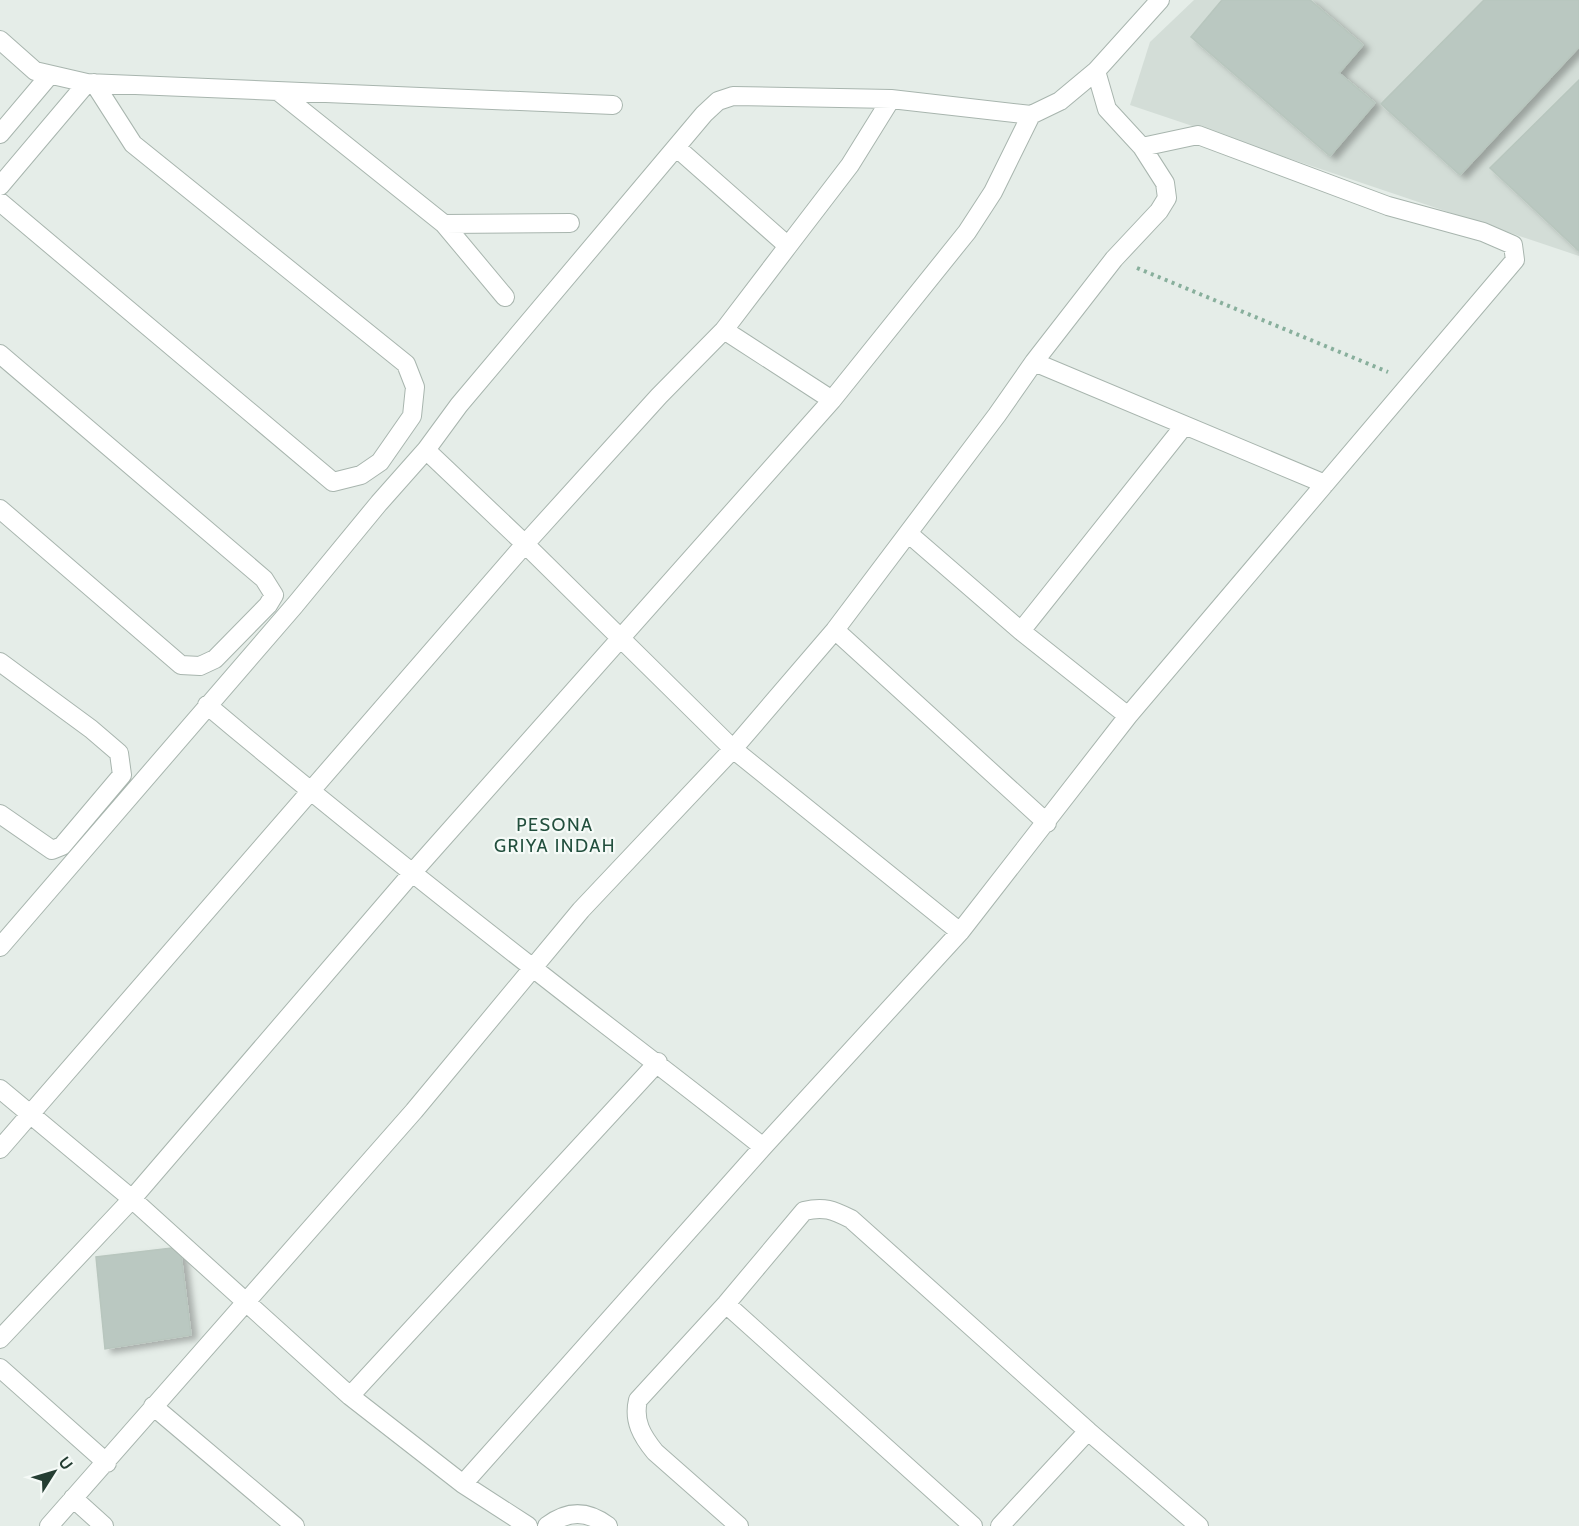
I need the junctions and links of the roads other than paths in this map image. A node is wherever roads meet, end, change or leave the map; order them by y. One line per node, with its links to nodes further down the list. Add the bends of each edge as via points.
1 (1160, 0): 3 (street)
2 (0, 40): 4 (street, via 35,71)
3 (1096, 71): 9 (street, via 1060,101); 11 (street, via 1107,109)
4 (49, 76): 5 (street); 10 (street)
5 (91, 83): 6 (street); 13 (street); 14 (street, via 133,144 406,364 415,387 412,416 380,462 361,475 333,482)
6 (279, 92): 8 (street); 16 (street)
7 (891, 99): 9 (street); 12 (street, via 733,96 718,101 704,114); 17 (street, via 850,165)
8 (613, 105)
9 (1031, 115): 22 (street, via 993,192 967,232)
10 (0, 134)
11 (1142, 147): 21 (street, via 1165,183 1167,198); 25 (street, via 1198,135 1388,206 1483,232 1513,245 1515,260 1500,280)
12 (677, 148): 17 (street); 24 (street, via 459,405)
13 (0, 186)
14 (0, 202)
15 (570, 223): 16 (street)
16 (444, 224): 18 (street)
17 (788, 246): 19 (street)
18 (505, 297)
19 (724, 330): 22 (street); 28 (street)
20 (0, 354): 26 (street, via 264,579 274,595 215,659 200,666 181,665)
21 (1034, 362): 23 (street); 27 (street)
22 (831, 400): 31 (street)
23 (1184, 426): 25 (street); 30 (street)
24 (426, 450): 28 (street); 33 (street)
25 (1325, 484): 34 (street)
26 (0, 509)
27 (909, 534): 29 (street); 30 (street)
28 (525, 543): 31 (street); 36 (street)
29 (835, 630): 35 (street); 38 (street)
30 (1022, 631): 34 (street)
31 (620, 636): 35 (street); 39 (street)
32 (0, 662): 37 (street, via 119,753 122,775 62,846 52,850)
33 (207, 705): 36 (street); 41 (street)
34 (1128, 716): 38 (street)
35 (733, 749): 40 (street); 42 (street, via 581,910)
36 (309, 791): 39 (street); 45 (street)
37 (0, 814)
38 (1047, 823): 40 (street)
39 (413, 872): 42 (street); 48 (street)
40 (960, 932): 46 (street)
41 (0, 947)
42 (534, 969): 43 (street); 49 (street)
43 (658, 1062): 46 (street); 53 (street)
44 (0, 1089): 45 (street)
45 (29, 1113): 47 (street); 48 (street)
46 (763, 1148): 57 (street)
47 (0, 1149)
48 (132, 1199): 49 (street); 51 (street)
49 (246, 1301): 53 (street); 54 (street)
50 (726, 1304): 55 (street, via 804,1211 827,1207 851,1220); 65 (street, via 638,1400 635,1413 645,1441 655,1452); 66 (street)
51 (0, 1339)
52 (0, 1368): 56 (street)
53 (350, 1396): 57 (street)
54 (153, 1406): 56 (street); 61 (street)
55 (1088, 1431): 67 (street); 68 (street)
56 (107, 1463): 58 (street)
57 (463, 1484): 62 (street)
58 (73, 1498): 59 (street); 60 (street)
59 (49, 1526)
60 (104, 1526)
61 (295, 1526)
62 (528, 1526)
63 (547, 1526): 64 (street, via 560,1516 579,1512 595,1516)
64 (608, 1526)
65 (739, 1526)
66 (973, 1526)
67 (1000, 1526)
68 (1199, 1526)

